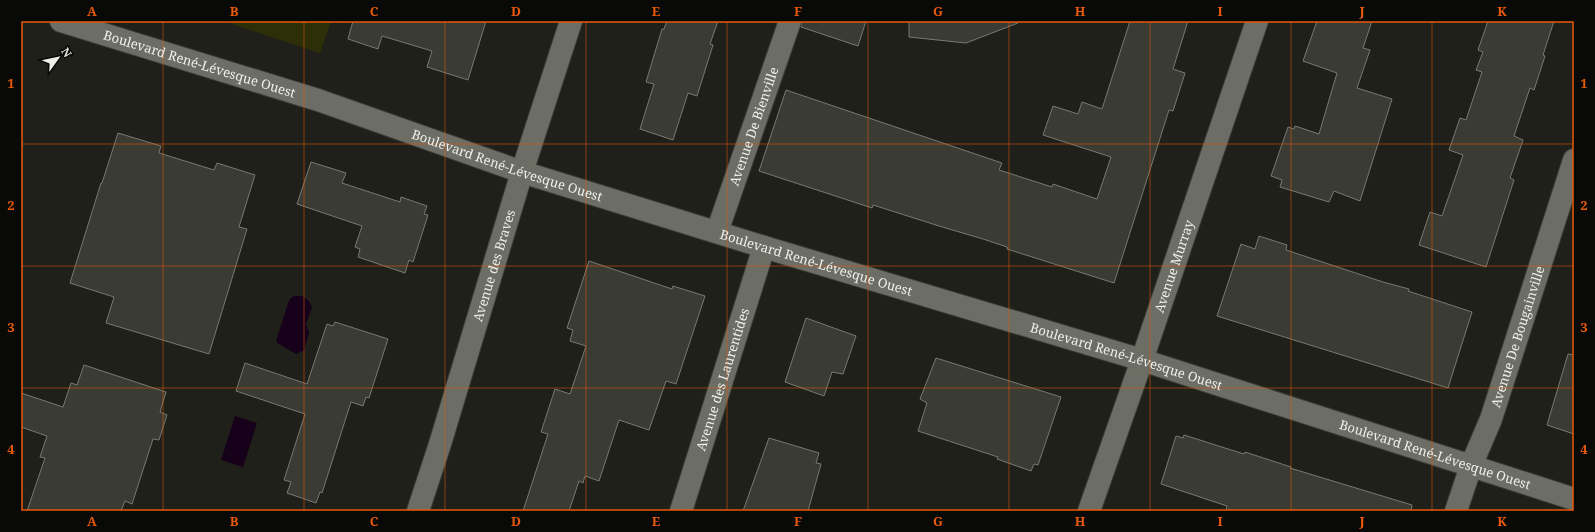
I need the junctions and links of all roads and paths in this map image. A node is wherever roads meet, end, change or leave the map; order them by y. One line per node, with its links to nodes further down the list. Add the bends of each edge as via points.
1 (61, 21): 6 (street, Boulevard René-Lévesque Ouest, via 318,100)
2 (571, 21): 6 (street, Avenue des Braves)
3 (790, 21): 7 (street, Avenue De Bienville)
4 (1257, 21): 9 (street, Avenue Murray)
5 (1574, 160): 10 (street, Avenue De Bougainville, via 1490,419)
6 (522, 172): 7 (street, Boulevard René-Lévesque Ouest); 12 (street, Avenue des Braves, via 443,437)
7 (718, 232): 8 (street, Boulevard René-Lévesque Ouest)
8 (764, 247): 9 (street, Boulevard René-Lévesque Ouest); 13 (street, Avenue des Laurentides)
9 (1142, 360): 10 (street, Boulevard René-Lévesque Ouest); 14 (street, Avenue Murray)
10 (1471, 466): 11 (street, Boulevard René-Lévesque Ouest); 15 (street, Avenue De Bougainville)
11 (1574, 499)
12 (418, 511)
13 (681, 511)
14 (1089, 511)
15 (1456, 511)

